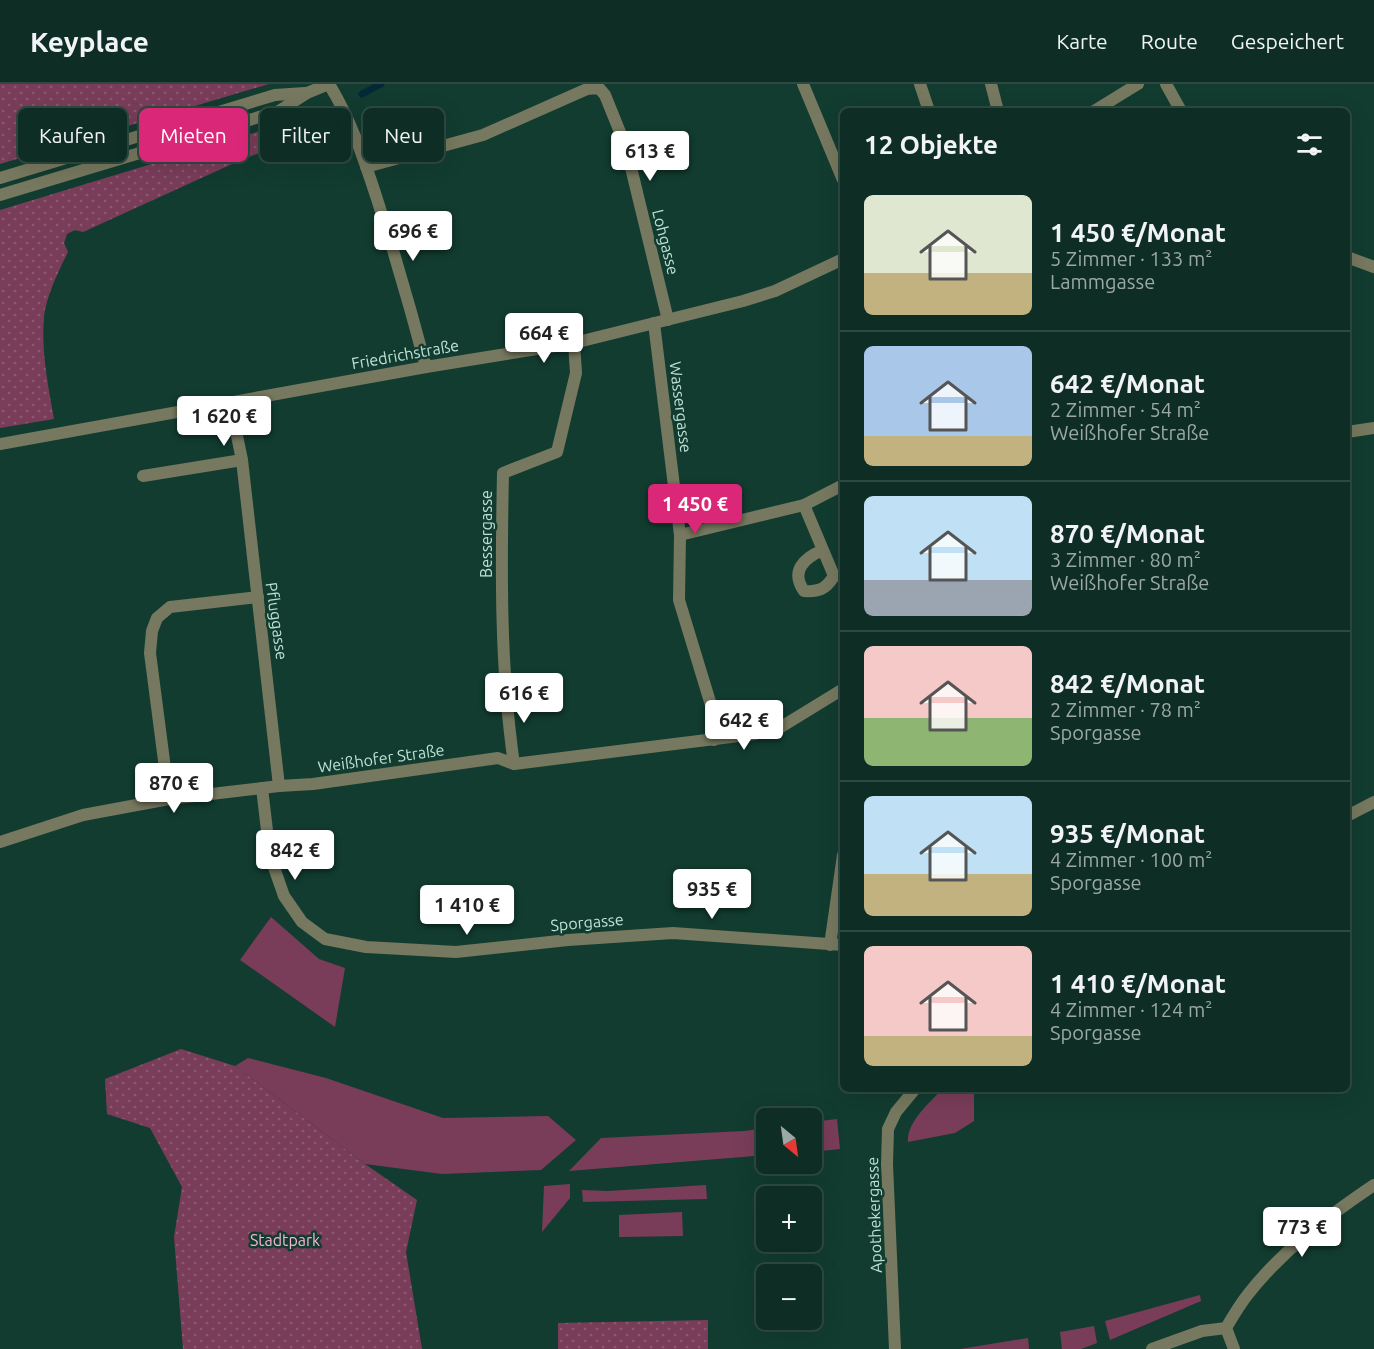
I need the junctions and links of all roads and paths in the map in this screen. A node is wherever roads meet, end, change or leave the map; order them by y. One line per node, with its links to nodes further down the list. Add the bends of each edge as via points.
1 (329, 84): 8 (street); 13 (street)
2 (803, 84): 14 (street)
3 (920, 84): 9 (street)
4 (992, 84): 10 (street)
5 (1138, 84): 11 (street)
6 (1166, 84): 12 (street)
7 (586, 86): 13 (street, via 483,135); 20 (street, Lohgasse, via 598,88 605,95 626,147)
8 (307, 93): 15 (street, via 275,95); 16 (street, via 279,111)
9 (928, 108)
10 (997, 108)
11 (1099, 108)
12 (1179, 108)
13 (366, 167): 23 (street, via 401,273)
14 (840, 173)
15 (0, 178)
16 (0, 195)
17 (1350, 258): 19 (street)
18 (840, 260): 20 (street, Friedrichstraße, via 775,291)
19 (1374, 267)
20 (668, 320): 21 (street, Friedrichstraße)
21 (654, 323): 22 (street, Friedrichstraße); 32 (street, Wassergasse)
22 (574, 343): 23 (street, Friedrichstraße); 37 (street, Bessergasse, via 576,373 557,452 503,472 501,570)
23 (426, 367): 24 (street, Friedrichstraße)
24 (230, 402): 27 (street, Friedrichstraße); 28 (street, Pfluggasse)
25 (1374, 428): 26 (street)
26 (1350, 432)
27 (0, 444)
28 (242, 460): 29 (street); 34 (street, Pfluggasse)
29 (143, 476)
30 (840, 487): 31 (street)
31 (804, 505): 32 (street); 33 (street)
32 (680, 535): 36 (street, Wassergasse, via 679,600 718,728)
33 (823, 550)
34 (258, 597): 38 (street, Pfluggasse); 40 (street, via 170,607 156,618 150,653)
35 (840, 691): 36 (street, Weißhofer Straße, via 781,727)
36 (714, 741): 37 (street, Weißhofer Straße)
37 (514, 764): 38 (street, Weißhofer Straße, via 498,758)
38 (279, 786): 39 (street, Weißhofer Straße)
39 (262, 788): 40 (street, Weißhofer Straße); 45 (street, Sporgasse, via 270,856 284,896 302,922 326,939 366,947 456,952 673,933)
40 (169, 799): 43 (street, Weißhofer Straße, via 83,815)
41 (1374, 802): 42 (street)
42 (1350, 814)
43 (0, 842)
44 (840, 876): 45 (street)
45 (830, 945): 46 (street, Sporgasse)
46 (840, 945)
47 (913, 1092): 50 (street, Apothekergasse, via 888,1129)
48 (1374, 1185): 49 (street, via 1288,1250 1248,1294)
49 (1226, 1328): 51 (street, via 1202,1331); 52 (street)
50 (895, 1349)
51 (1152, 1349)
52 (1234, 1349)

